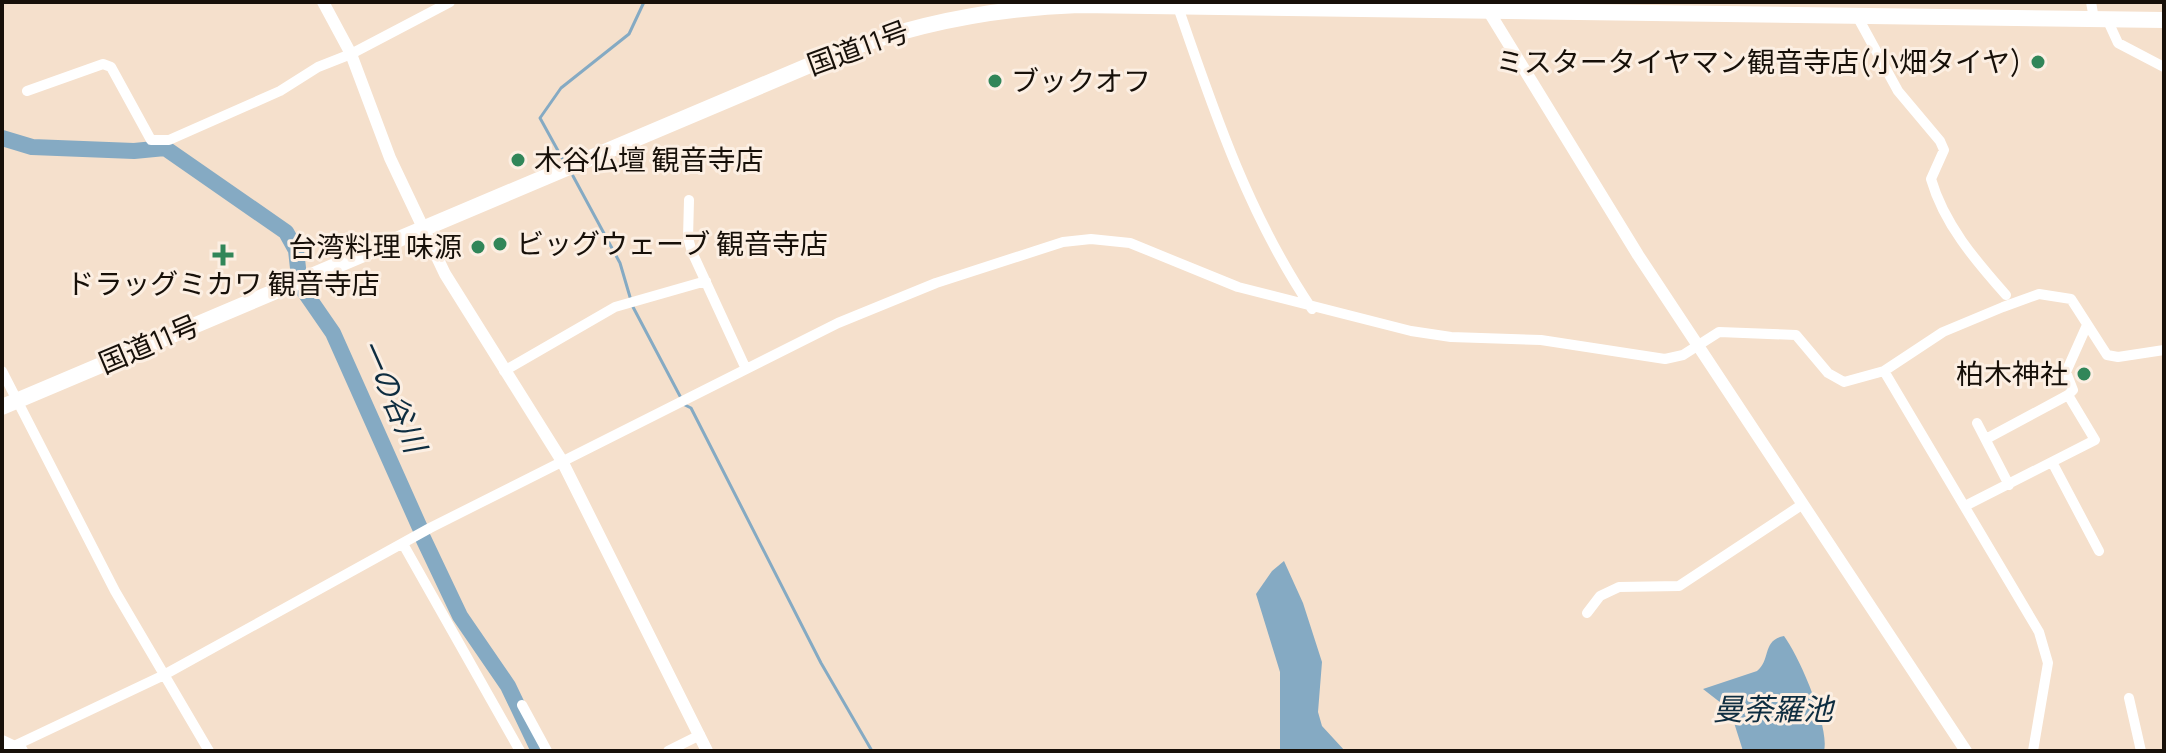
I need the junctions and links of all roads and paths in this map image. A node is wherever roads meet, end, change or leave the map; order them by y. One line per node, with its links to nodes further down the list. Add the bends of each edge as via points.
1 (323, 2): 9 (street)
2 (450, 2): 9 (street)
3 (1178, 7): 4 (highway, 国道11号); 13 (highway, 国道11号, via 1043,6 901,31); 16 (street, via 1261,227)
4 (1486, 7): 5 (highway, 国道11号); 18 (street)
5 (1594, 7): 7 (highway, 国道11号)
6 (2098, 13): 7 (highway, 国道11号); 8 (highway, 国道11号); 10 (street, via 2118,43)
7 (1857, 16): 15 (street, via 1898,91 1940,141 1944,150 1931,179 1945,212 1973,258)
8 (2164, 20)
9 (351, 54): 11 (street, via 169,140 151,140 111,67 103,64); 13 (street, via 390,158)
10 (2164, 67)
11 (27, 91)
12 (689, 200): 14 (street, via 688,238)
13 (424, 228): 22 (street, via 445,274); 25 (highway, 国道11号)
14 (706, 281): 20 (street); 22 (street, via 615,307)
15 (2006, 295)
16 (1312, 309): 18 (street, via 1437,336 1541,340 1665,359); 20 (street, via 1238,287 1130,243 1091,239 1063,242 936,283)
17 (2087, 325): 19 (street, via 2112,357); 23 (street, via 2071,299 2039,294 1943,332); 24 (street, via 2066,372 2073,390)
18 (1696, 345): 23 (street, via 1719,332 1796,335 1828,373 1844,382); 31 (street)
19 (2164, 350)
20 (746, 369): 28 (street)
21 (2, 371): 25 (street)
22 (504, 371): 28 (street)
23 (1884, 371): 32 (street)
24 (2068, 395): 27 (street); 29 (street, via 2095,440)
25 (10, 404): 36 (street)
26 (1977, 423): 27 (street)
27 (1986, 439): 30 (street)
28 (562, 461): 33 (street); 39 (street)
29 (2052, 462): 30 (street); 34 (street)
30 (2009, 485): 32 (street)
31 (1803, 504): 35 (street, via 1679,586 1619,587 1600,596); 46 (street)
32 (1965, 506): 47 (street, via 2039,632 2047,657)
33 (403, 544): 36 (street); 42 (street)
34 (2099, 551)
35 (1587, 613)
36 (162, 676): 40 (street); 41 (street)
37 (2129, 698): 48 (street)
38 (522, 705): 43 (street)
39 (700, 735): 44 (street); 45 (street)
40 (12, 747)
41 (209, 751)
42 (520, 751)
43 (547, 751)
44 (668, 751)
45 (707, 751)
46 (1966, 751)
47 (2033, 751)
48 (2141, 751)

